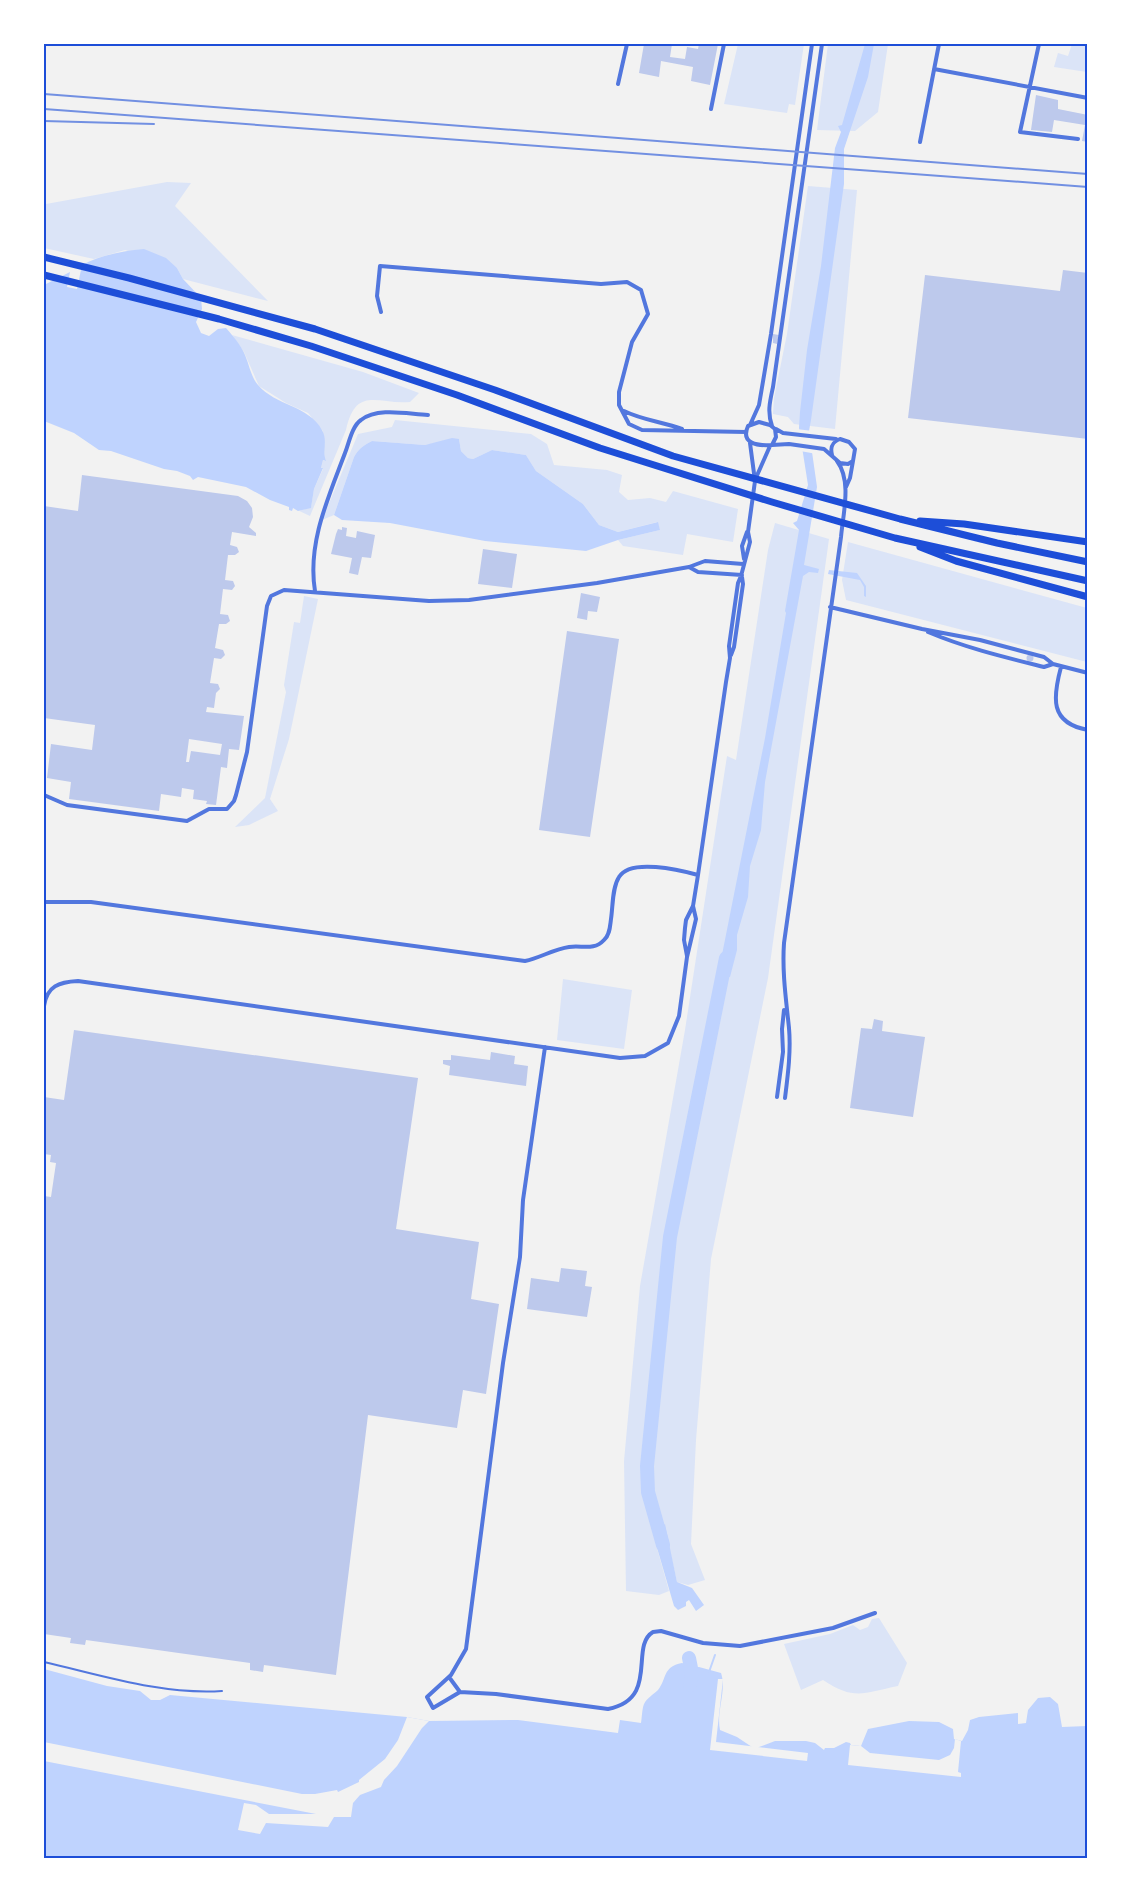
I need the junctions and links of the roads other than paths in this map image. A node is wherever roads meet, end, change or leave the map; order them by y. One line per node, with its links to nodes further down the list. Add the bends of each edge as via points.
1 (627, 44): 8 (street)
2 (724, 44): 11 (street)
3 (812, 44): 19 (street, via 760,397)
4 (822, 44): 20 (street, via 769,408)
5 (939, 44): 7 (street)
6 (1039, 44): 9 (street)
7 (934, 69): 9 (street); 13 (street)
8 (618, 84)
9 (1030, 87): 10 (street); 12 (street, via 1020,132)
10 (1088, 98)
11 (711, 109)
12 (1078, 139)
13 (920, 142)
14 (44, 257): 31 (highway, via 315,329 672,456)
15 (44, 275): 32 (highway, via 311,346 600,448)
16 (381, 312): 17 (street, via 380,266 601,285 627,282 641,290 648,314 626,360 619,392)
17 (623, 410): 21 (street); 21 (street, via 628,424 642,430)
18 (428, 415): 39 (street, via 392,412 370,414 358,421 319,526)
19 (750, 425): 20 (street, via 759,422); 22 (street)
20 (774, 428): 23 (street, via 791,435); 25 (street, via 776,437)
21 (684, 430): 22 (street)
22 (746, 432): 24 (street)
23 (840, 439): 26 (street, via 831,445); 28 (street, via 854,447)
24 (750, 443): 25 (street); 29 (street)
25 (771, 446): 26 (street, via 789,444); 29 (street)
26 (832, 455): 27 (street)
27 (837, 461): 28 (street); 30 (street)
28 (853, 461): 30 (street)
29 (755, 480): 34 (street, via 748,532 742,546)
30 (845, 488): 41 (street)
31 (900, 519): 33 (highway); 35 (highway)
32 (895, 538): 38 (highway); 40 (highway, via 956,561)
33 (1088, 542)
34 (744, 562): 36 (street, via 705,561); 37 (street)
35 (1088, 562)
36 (688, 567): 37 (street, via 698,572); 39 (street, via 470,600 429,601)
37 (742, 576): 48 (street)
38 (1088, 581)
39 (315, 591): 47 (street, via 284,590 269,600 247,752 234,801 227,809 209,809 188,821 67,805)
40 (1088, 597)
41 (830, 608): 42 (street); 52 (street, via 784,943)
42 (922, 629): 43 (street, via 965,636 1046,658); 43 (street, via 986,653 1044,667)
43 (1053, 664): 44 (street)
44 (1061, 667): 45 (street); 46 (street, via 1054,694 1056,709 1068,722)
45 (1088, 673)
46 (1088, 730)
47 (44, 795)
48 (698, 875): 49 (street, via 632,867 616,884 609,933 604,941 587,948 567,947 525,961 100,903); 50 (street)
49 (44, 902)
50 (693, 906): 51 (street, via 696,919); 51 (street, via 685,928)
51 (687, 957): 54 (street, via 679,1016 668,1043 645,1056 629,1058)
52 (785, 1003): 55 (street); 56 (street, via 790,1053)
53 (44, 1006): 54 (street, via 46,996 56,984 78,981)
54 (545, 1047): 59 (street, via 466,1649)
55 (777, 1097)
56 (785, 1098)
57 (875, 1613): 61 (street, via 833,1628 740,1646 653,1632 646,1638 637,1689 621,1707 608,1709)
58 (44, 1662): 60 (lane, via 150,1686 199,1693)
59 (449, 1677): 61 (street); 61 (street, via 427,1697 434,1708)
60 (222, 1691)
61 (459, 1692)

